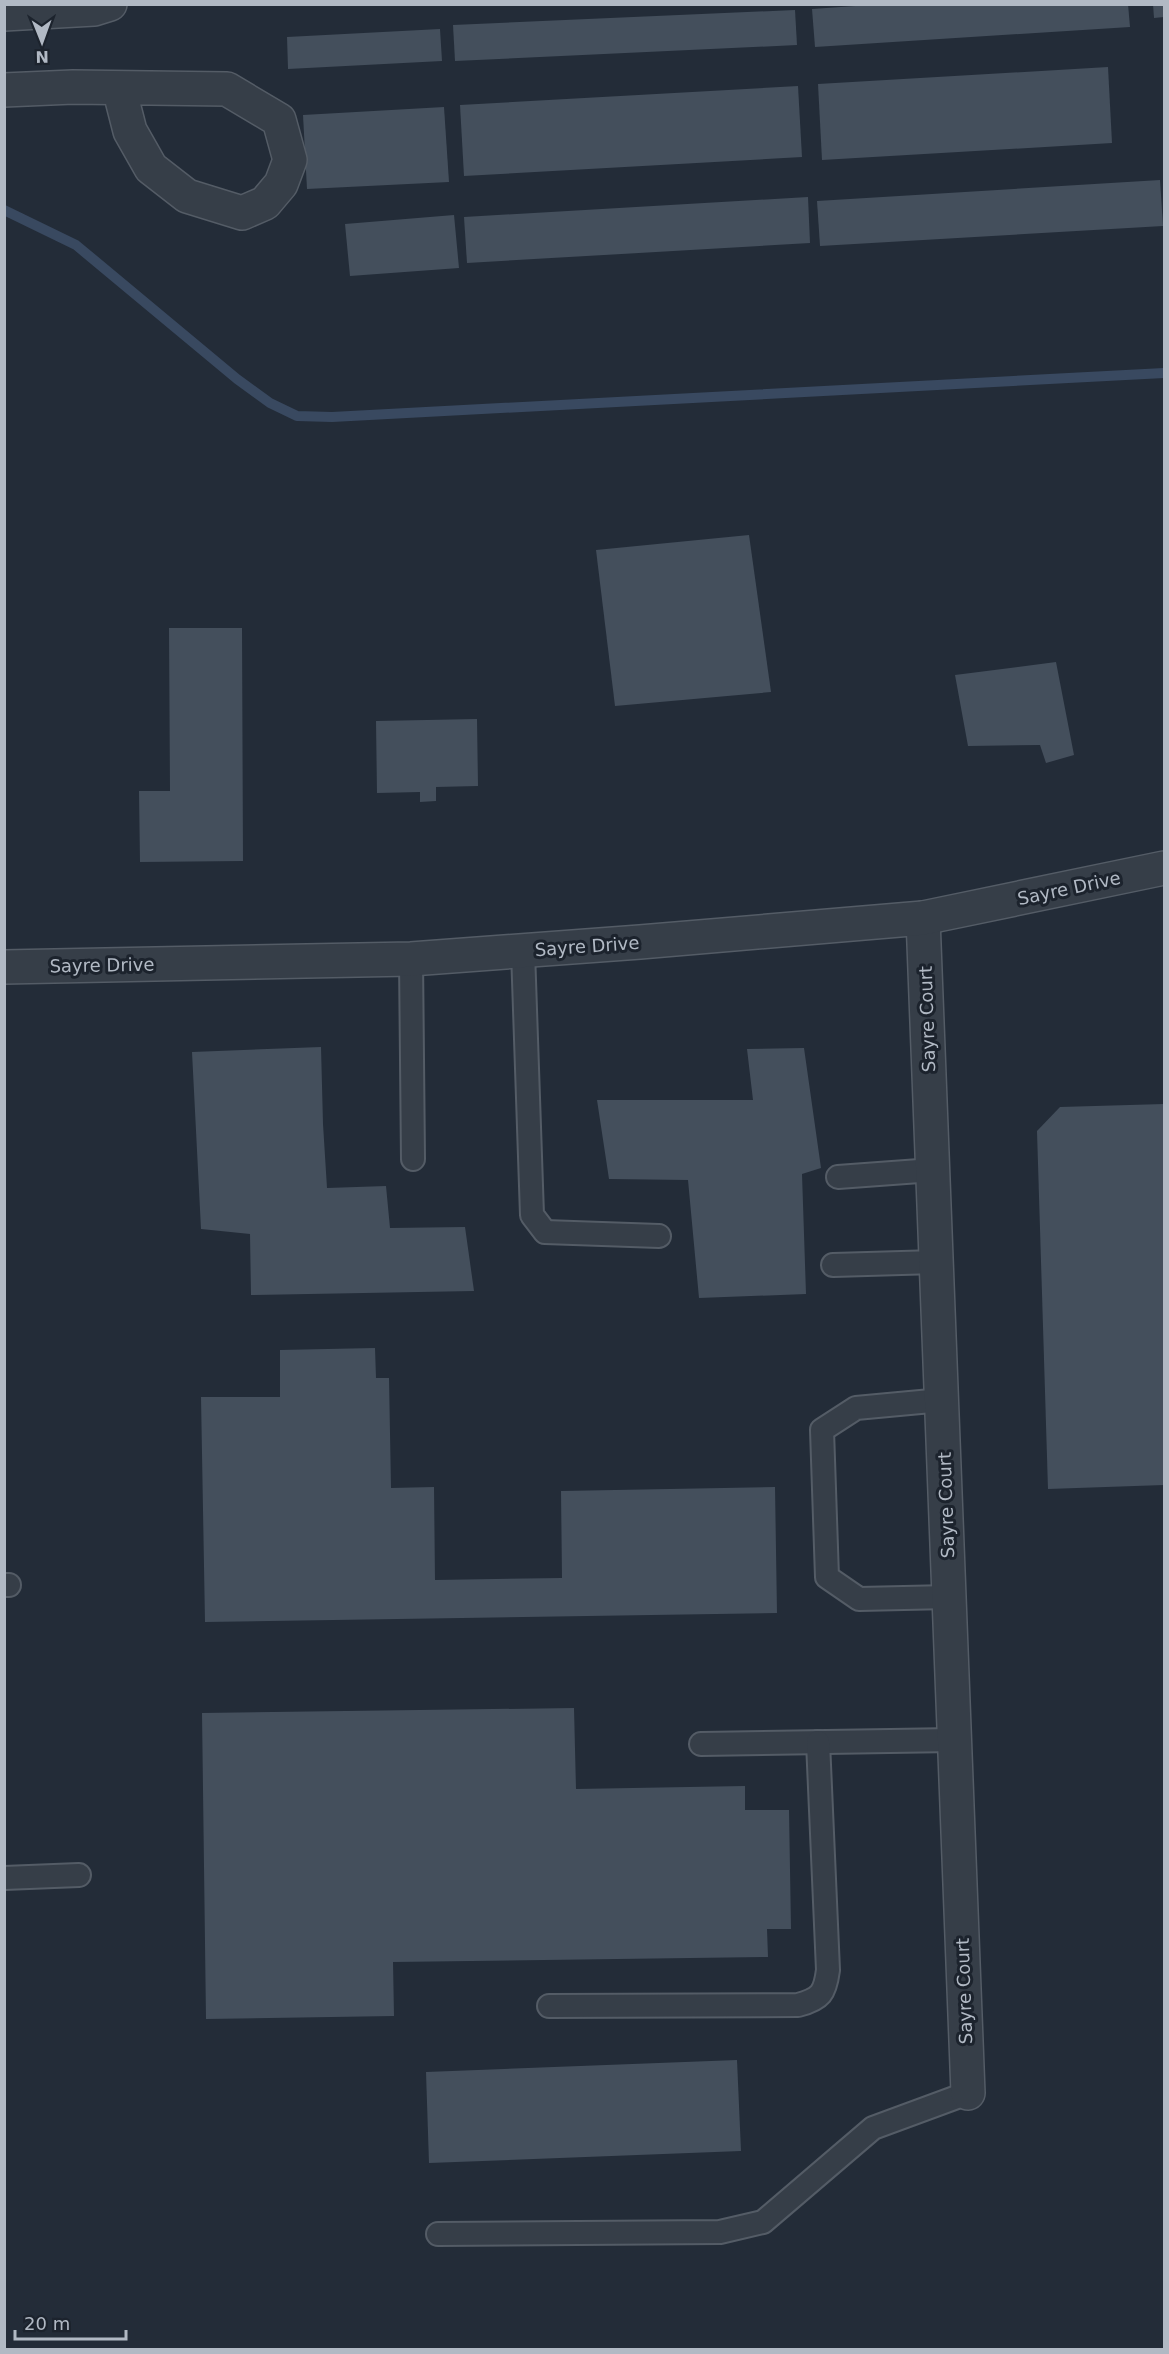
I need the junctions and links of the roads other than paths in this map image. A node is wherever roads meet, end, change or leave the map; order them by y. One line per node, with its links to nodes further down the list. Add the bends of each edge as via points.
1 (110, 4): 2 (street, via 94,9)
2 (4, 14)
3 (119, 88): 3 (street, via 227,89 279,120 290,160 281,184 265,203 242,213 187,196 151,168 130,131); 4 (street)
4 (4, 90)
5 (1164, 868): 6 (street, Sayre Drive)
6 (923, 918): 7 (street, Sayre Drive); 11 (street, Sayre Court)
7 (523, 951): 8 (street, Sayre Drive); 13 (lane, via 532,1215 545,1232)
8 (411, 959): 9 (street, Sayre Drive); 10 (lane)
9 (4, 967)
10 (413, 1159)
11 (933, 1170): 12 (lane); 14 (street, Sayre Court)
12 (838, 1177)
13 (659, 1236)
14 (936, 1262): 15 (lane); 16 (street, Sayre Court)
15 (832, 1265)
16 (942, 1400): 17 (street, Sayre Court); 17 (lane, via 856,1408 822,1430 827,1576 859,1599)
17 (949, 1597): 18 (street, Sayre Court)
18 (954, 1740): 19 (lane); 24 (street, Sayre Court)
19 (818, 1742): 20 (lane); 23 (lane, via 828,1970 825,1988 815,2001 798,2005)
20 (701, 1744)
21 (79, 1875): 22 (lane)
22 (4, 1878)
23 (549, 2006)
24 (968, 2093): 25 (lane, via 873,2128 764,2222 720,2232)
25 (438, 2234)

